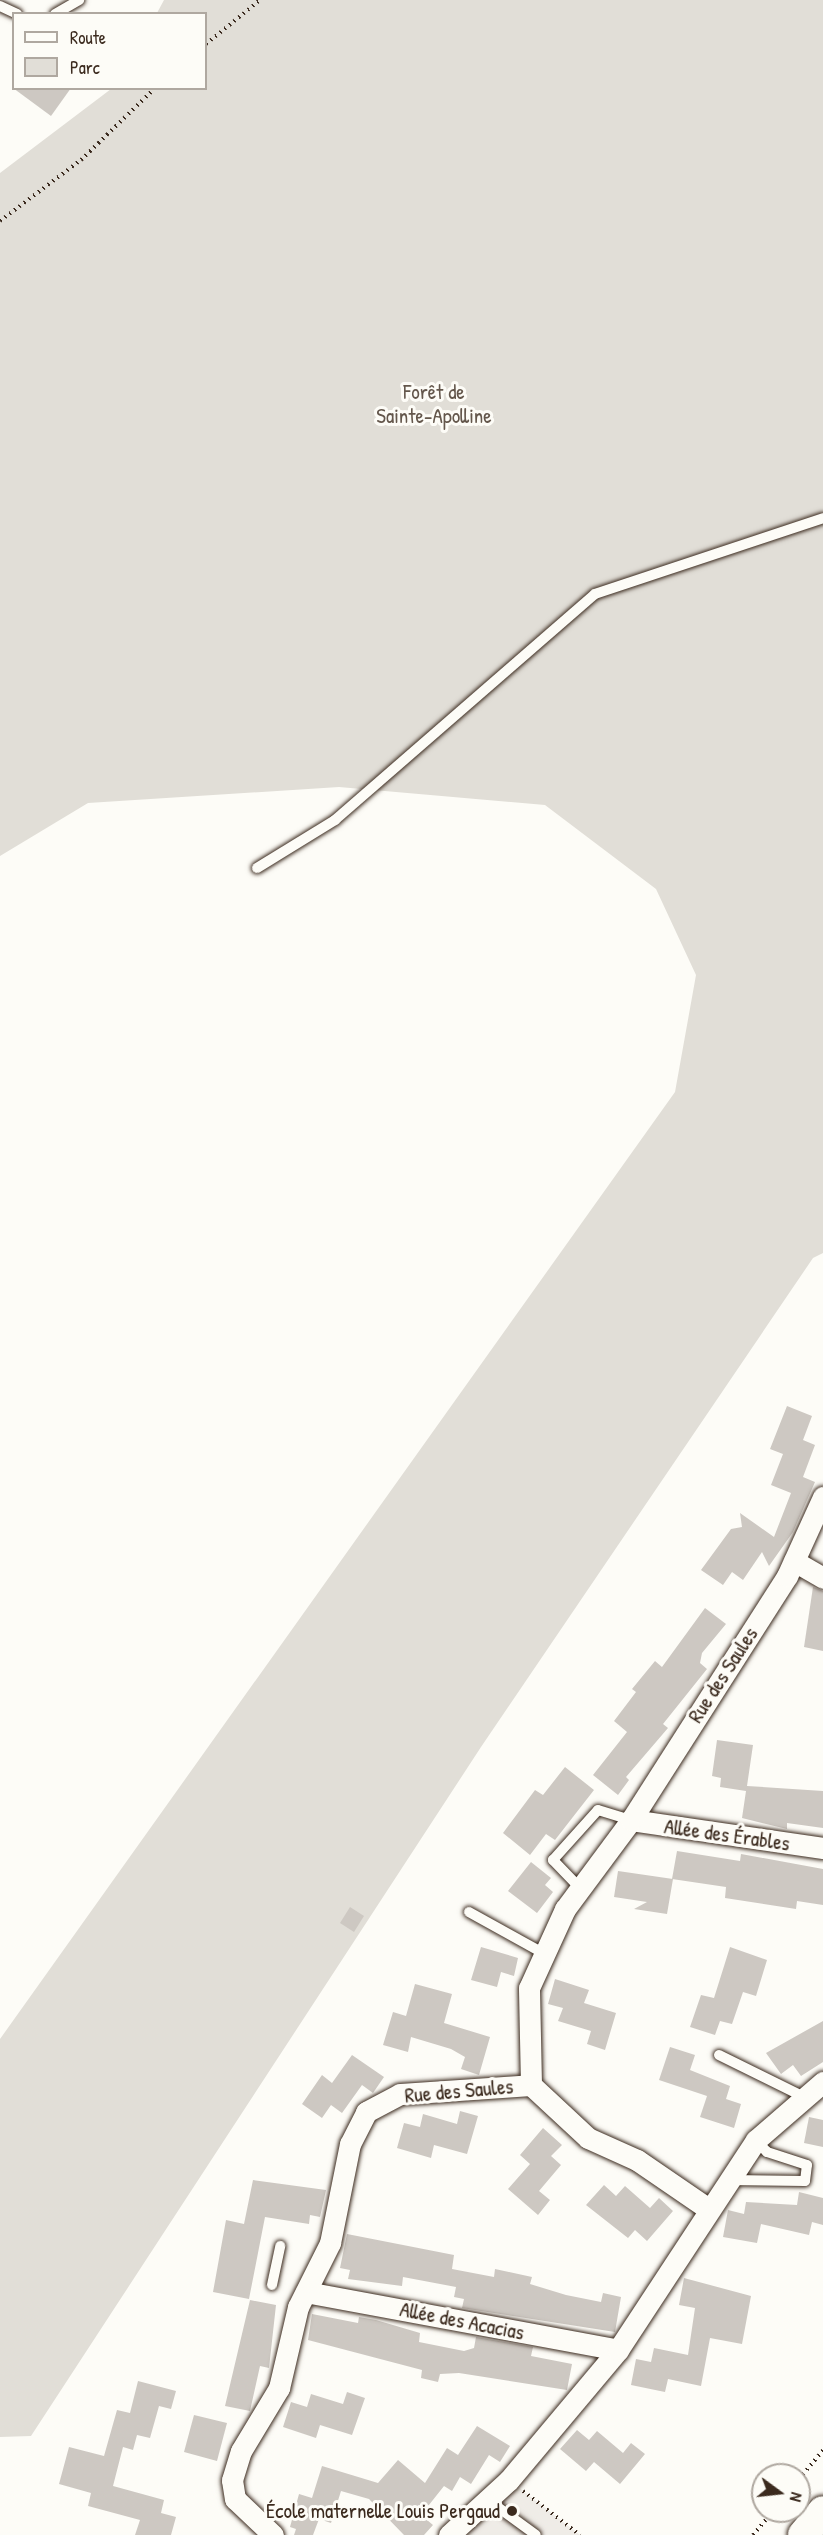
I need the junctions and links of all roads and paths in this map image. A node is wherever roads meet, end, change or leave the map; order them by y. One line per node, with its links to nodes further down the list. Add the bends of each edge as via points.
1 (79, 0): 3 (lane)
2 (260, 0): 4 (path)
3 (58, 12)
4 (207, 43)
5 (153, 90): 6 (path, via 81,160)
6 (0, 221)
7 (823, 518): 8 (lane, via 595,594 335,820)
8 (257, 868)
9 (823, 1497): 10 (street, Rue des Saules)
10 (794, 1561): 11 (street); 12 (street, Rue des Saules)
11 (823, 1578)
12 (631, 1820): 13 (street, Allée des Érables); 14 (street, Rue des Saules); 14 (lane, via 598,1810 553,1860)
13 (823, 1848)
14 (580, 1888): 16 (street, Rue des Saules)
15 (469, 1912): 16 (lane)
16 (543, 1953): 19 (street, Rue des Saules, via 529,1988)
17 (719, 2055): 20 (lane)
18 (823, 2082): 20 (street)
19 (531, 2085): 23 (street, via 588,2138 637,2160); 26 (street, Rue des Saules, via 400,2094 366,2112 351,2144 330,2242)
20 (804, 2097): 21 (street)
21 (756, 2140): 22 (street); 22 (lane, via 767,2152 807,2165 805,2181)
22 (727, 2180): 23 (street)
23 (706, 2208): 27 (street)
24 (280, 2246): 25 (lane)
25 (272, 2285)
26 (306, 2292): 27 (street, Allée des Acacias); 34 (street, Rue des Saules, via 279,2388 241,2451 232,2480 235,2499)
27 (618, 2350): 30 (street)
28 (823, 2450): 29 (path)
29 (811, 2464)
30 (508, 2480): 31 (street); 37 (path)
31 (488, 2500): 35 (street); 36 (lane)
32 (823, 2511): 39 (main road)
33 (763, 2523): 38 (path)
34 (273, 2535)
35 (449, 2535)
36 (536, 2535)
37 (580, 2535)
38 (753, 2535)
39 (803, 2535)

